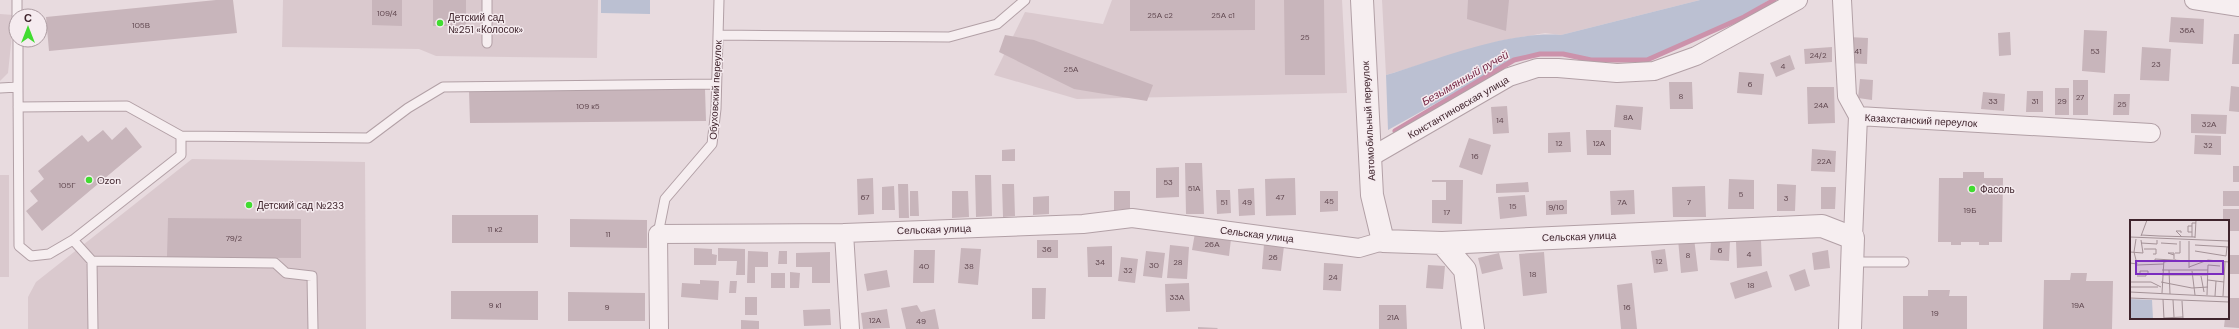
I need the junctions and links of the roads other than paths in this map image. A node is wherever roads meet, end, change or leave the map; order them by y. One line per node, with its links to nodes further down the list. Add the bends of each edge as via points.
1 (487, 0): 10 (lane)
2 (719, 0): 9 (lane, Обуховский переулок)
3 (1025, 0): 9 (lane, via 997,24 949,37)
4 (1362, 0): 19 (street, Автомобильный переулок)
5 (1798, 0): 19 (street, Константиновская улица, via 1696,56 1654,71 1617,73 1537,68 1509,77)
6 (1842, 0): 16 (street, via 1847,96)
7 (2194, 0): 8 (street)
8 (2239, 7)
9 (718, 35): 12 (lane, Обуховский переулок)
10 (487, 43)
11 (18, 48): 13 (lane)
12 (716, 84): 18 (lane, via 443,87 408,108 368,138); 21 (lane, Обуховский переулок, via 712,144 665,199)
13 (18, 87): 14 (lane); 15 (lane)
14 (0, 88)
15 (18, 107): 18 (lane, via 127,106); 23 (lane, via 18,246 31,256 49,254)
16 (1858, 116): 17 (street, Казахстанский переулок); 22 (street, Казахстанский переулок)
17 (2150, 133)
18 (181, 136): 23 (lane, via 181,155)
19 (1369, 158): 24 (street, Автомобильный переулок, via 1372,195)
20 (844, 233): 21 (street, Сельская улица); 24 (street, Сельская улица, via 1084,224 1132,218 1360,248); 32 (street)
21 (658, 234): 31 (street, Обуховский переулок)
22 (1853, 238): 25 (street, Сельская улица, via 1822,226); 27 (street, Казахстанский переулок)
23 (73, 240): 26 (lane)
24 (1383, 241): 25 (street, Сельская улица)
25 (1442, 243): 33 (street, via 1465,270)
26 (92, 261): 29 (lane); 30 (lane, via 275,263 286,273 312,276)
27 (1852, 262): 28 (lane); 34 (street, Казахстанский переулок)
28 (1904, 262)
29 (92, 329)
30 (313, 329)
31 (659, 329)
32 (850, 329)
33 (1473, 329)
34 (1850, 329)

